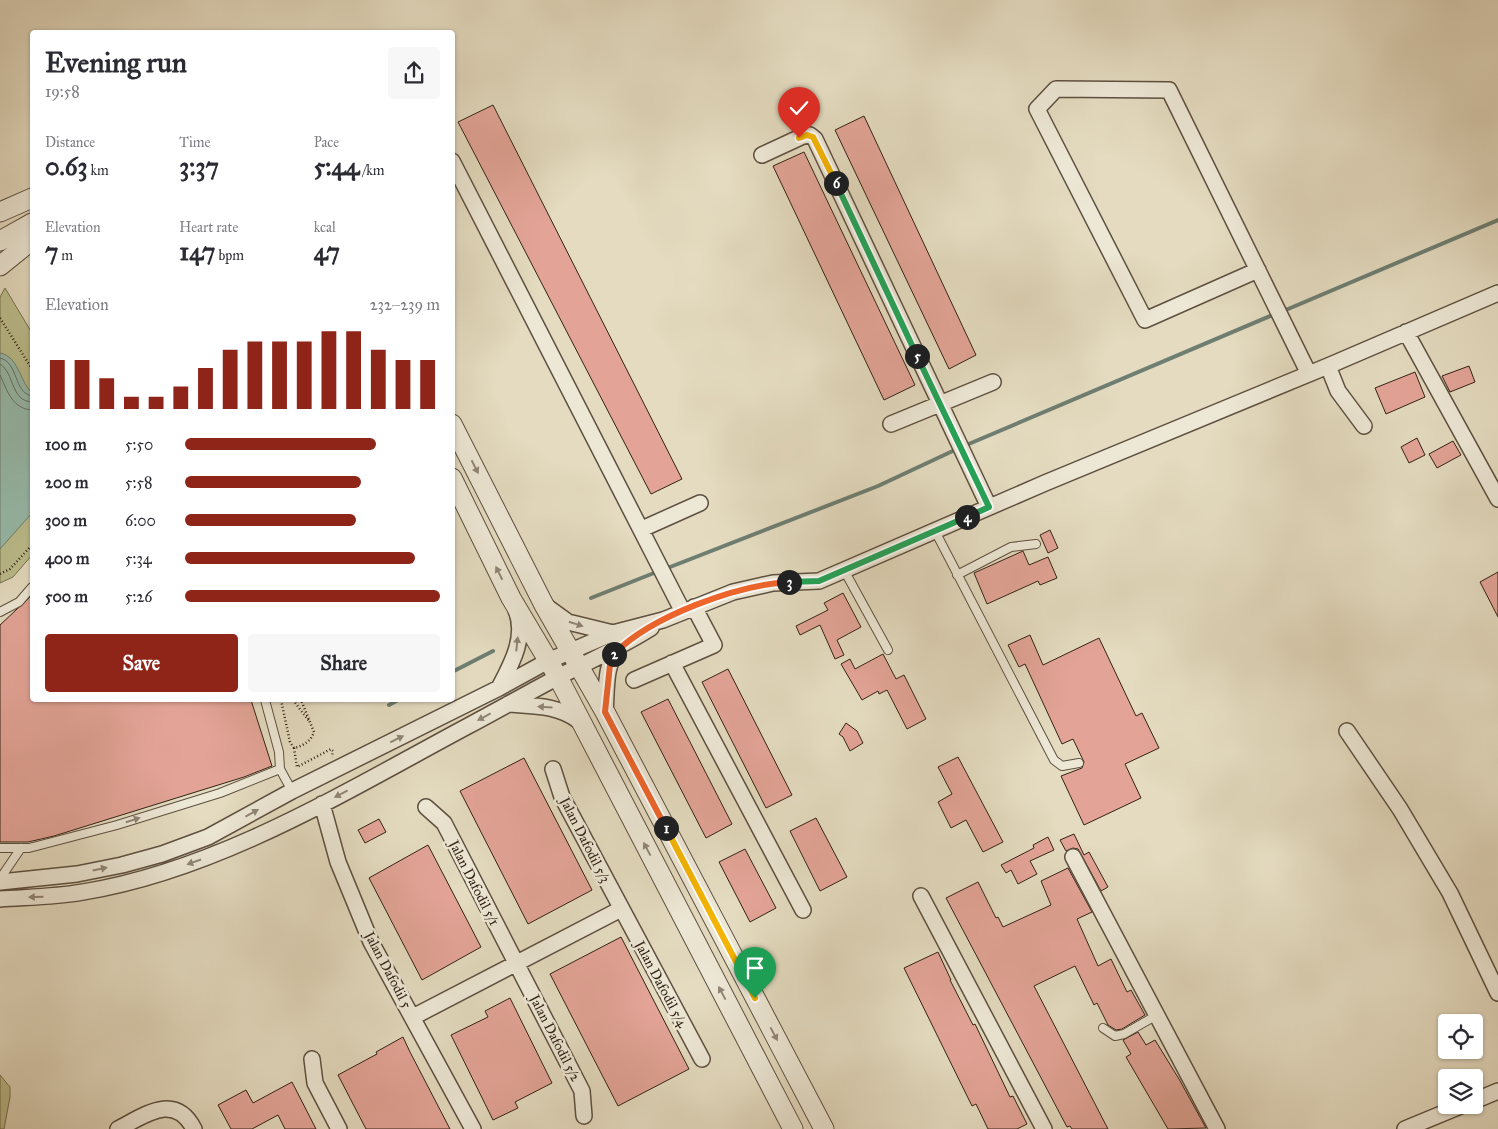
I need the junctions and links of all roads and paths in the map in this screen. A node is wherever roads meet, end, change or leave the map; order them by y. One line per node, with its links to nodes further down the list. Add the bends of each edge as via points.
1 (762, 154): 17 (street, via 803,136 813,137)
2 (455, 166): 25 (street)
3 (30, 199): 4 (street)
4 (0, 212)
5 (30, 224): 6 (street)
6 (0, 241)
7 (30, 242): 8 (street)
8 (0, 266)
9 (1258, 270): 9 (street, via 1170,90 1056,89 1037,109 1145,320); 15 (street)
10 (1498, 294): 12 (street)
11 (0, 318): 13 (path)
12 (1406, 332): 14 (street); 22 (street)
13 (30, 366)
14 (1330, 370): 15 (street); 19 (street, via 1338,391)
15 (1309, 374): 24 (street)
16 (993, 382): 17 (street)
17 (940, 404): 18 (street); 24 (street)
18 (891, 424)
19 (1364, 426)
20 (455, 430): 34 (street, one-way to 34)
21 (455, 484): 33 (street, one-way to 21)
22 (1498, 498)
23 (700, 503): 25 (street)
24 (989, 507): 26 (street)
25 (642, 530): 35 (street, via 662,570)
26 (934, 531): 29 (street); 31 (lane)
27 (1036, 544): 31 (lane, via 1011,547)
28 (30, 547): 30 (path, via 10,569)
29 (844, 570): 35 (street, via 819,581 773,583 733,592); 40 (lane)
30 (0, 574)
31 (957, 575): 58 (lane, via 1054,760 1062,766)
32 (30, 589): 36 (lane, via 19,602)
33 (511, 598): 42 (street); 46 (street, one-way to 33, via 517,650 519,618)
34 (544, 605): 38 (street, one-way to 38, via 568,622); 41 (street)
35 (688, 609): 37 (street); 43 (street, via 714,645)
36 (0, 612)
37 (663, 620): 38 (street); 39 (street)
38 (613, 633): 41 (street)
39 (620, 647): 41 (street); 52 (street, via 612,656)
40 (888, 650)
41 (575, 659): 42 (street); 44 (street); 52 (street)
42 (548, 661): 44 (street); 46 (street)
43 (672, 663): 45 (street); 71 (street)
44 (558, 677): 51 (street); 53 (street)
45 (634, 680)
46 (499, 688): 61 (street, one-way to 46)
47 (266, 702): 60 (lane, via 279,752)
48 (281, 702): 56 (path)
49 (295, 702): 54 (path)
50 (301, 702): 54 (path)
51 (508, 704): 53 (street, one-way to 51, via 556,708); 62 (street, one-way to 62)
52 (605, 712): 89 (street, one-way to 89)
53 (579, 720): 88 (street, one-way to 53)
54 (312, 725): 56 (path, via 313,737)
55 (1347, 731): 73 (street, via 1400,809 1450,893)
56 (294, 748): 57 (path, via 297,766 331,749 332,756)
57 (328, 761)
58 (1079, 763)
59 (553, 769): 70 (street, Jalan Dafodil 5/3, via 562,797)
60 (280, 770): 61 (lane); 65 (lane, one-way to 60, via 116,825 220,793)
61 (292, 791): 67 (street, one-way to 61, via 77,874 162,854 208,837)
62 (322, 804): 69 (street, one-way to 69, via 220,853 167,871 84,892); 74 (street, Jalan Dafodil 5, via 338,862 371,942)
63 (426, 807): 72 (street, Jalan Dafodil 5/1, via 444,823)
64 (0, 848): 65 (lane)
65 (21, 848): 67 (lane)
66 (1073, 857): 75 (street)
67 (0, 881)
68 (921, 896): 90 (street)
69 (0, 898)
70 (621, 909): 72 (street); 78 (street, Jalan Dafodil 5/4)
71 (803, 910)
72 (516, 963): 74 (street); 82 (street, Jalan Dafodil 5/2, via 582,1092)
73 (1498, 993)
74 (413, 1016): 87 (street, Jalan Dafodil 5)
75 (1157, 1016): 76 (lane, via 1124,1034 1115,1036); 91 (street)
76 (1103, 1028)
77 (312, 1059): 86 (street, via 315,1082)
78 (702, 1059)
79 (1498, 1091): 80 (street)
80 (1483, 1097)
81 (1448, 1114): 83 (street)
82 (584, 1116)
83 (1432, 1124): 92 (street)
84 (118, 1129): 85 (street, via 159,1109 175,1110 188,1116)
85 (194, 1129)
86 (339, 1129)
87 (473, 1129)
88 (793, 1129)
89 (824, 1129)
90 (1044, 1129)
91 (1216, 1129)
92 (1406, 1129)

